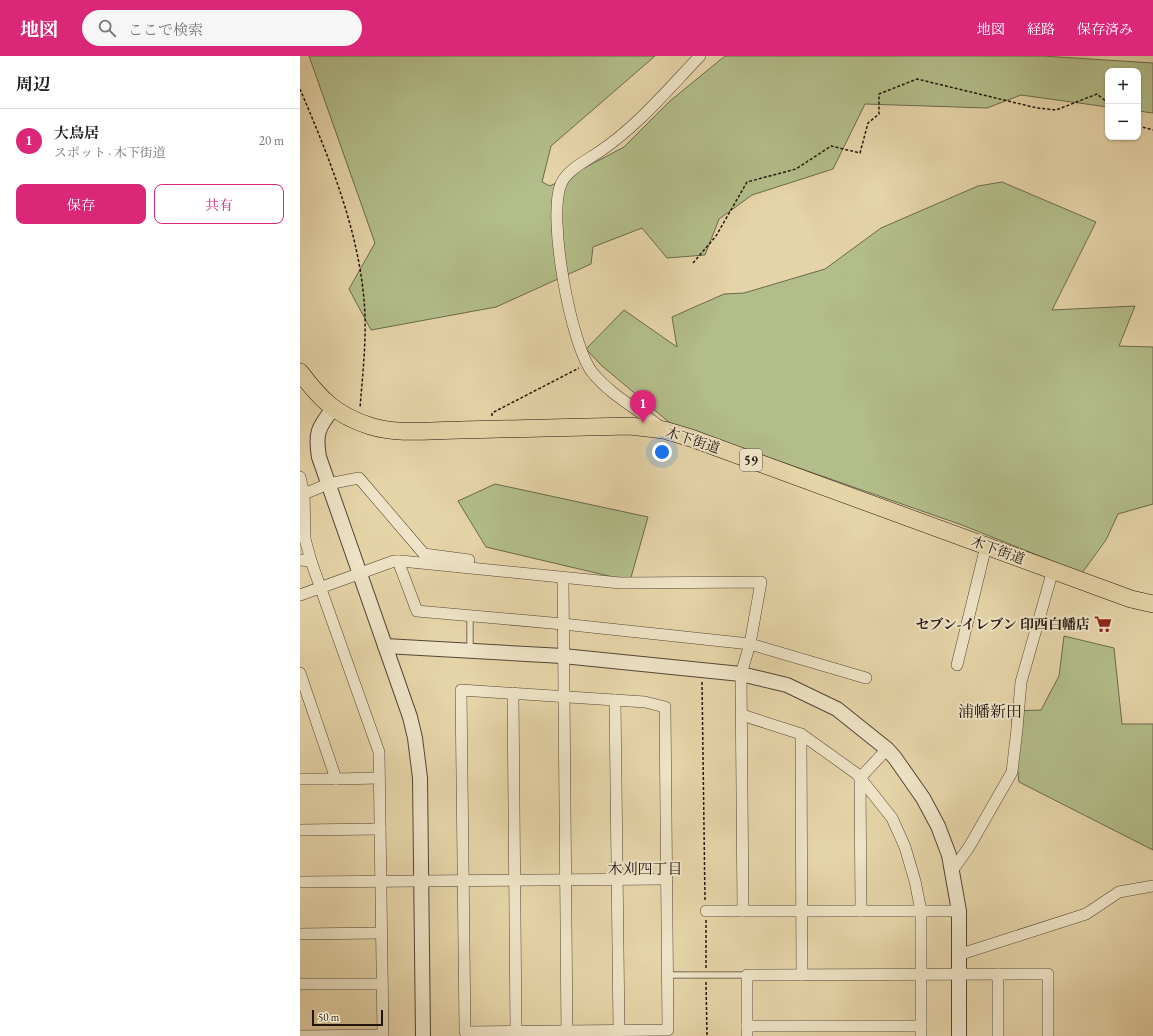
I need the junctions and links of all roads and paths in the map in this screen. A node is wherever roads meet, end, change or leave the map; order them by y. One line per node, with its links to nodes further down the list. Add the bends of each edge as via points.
1 (700, 56): 7 (street, via 631,127 577,166 561,184 555,217 558,255 577,340)
2 (300, 89): 10 (path, via 322,141 350,223 363,290 366,331 359,415)
3 (1105, 101): 6 (path, via 1097,94 1056,110 1037,108 917,79 879,94 879,114 868,123 860,153 831,146 796,169 747,182 716,236)
4 (1141, 127): 5 (path)
5 (1153, 130)
6 (693, 263)
7 (588, 364): 11 (path, via 492,413); 12 (street, via 592,372 612,392)
8 (300, 372): 9 (main road, 木下街道 / 59, via 318,396)
9 (333, 408): 10 (main road, 木下街道 / 59); 14 (street, via 320,424 316,440 318,458)
10 (354, 420): 11 (main road, 木下街道 / 59, via 388,430)
11 (490, 429): 12 (main road, 木下街道 / 59, via 630,426)
12 (664, 430): 16 (main road, 木下街道 / 59)
13 (300, 477): 15 (street)
14 (328, 484): 15 (street); 20 (street); 22 (street, via 359,478 424,554 578,572 605,577)
15 (304, 494): 17 (street)
16 (986, 546): 19 (main road, 木下街道 / 59); 32 (street)
17 (305, 561): 23 (street)
18 (398, 561): 20 (street); 21 (street); 26 (street, via 417,611)
19 (1053, 570): 25 (main road, 木下街道 / 59, via 1131,599); 49 (street, via 1021,682 1012,772 969,847)
20 (359, 573): 23 (street); 29 (street)
21 (563, 578): 22 (street); 27 (street)
22 (608, 582): 28 (street, via 761,582)
23 (320, 587): 24 (street); 43 (street, via 379,752)
24 (300, 595)
25 (1153, 604)
26 (470, 616): 27 (street); 30 (lane)
27 (563, 624): 28 (street); 31 (street)
28 (750, 644): 35 (street); 36 (street)
29 (386, 646): 30 (street); 51 (street, via 415,738 420,778)
30 (470, 650): 31 (street)
31 (563, 656): 33 (street); 38 (street)
32 (957, 665)
33 (702, 670): 35 (street); 59 (path)
34 (300, 674): 46 (street)
35 (741, 674): 40 (street); 42 (street, via 787,685 814,697 837,709)
36 (866, 678)
37 (513, 693): 38 (street); 54 (street); 57 (street, via 461,690)
38 (563, 696): 39 (street); 52 (street)
39 (615, 700): 50 (street, via 645,702 665,707); 53 (street)
40 (742, 715): 41 (street); 60 (street)
41 (801, 734): 44 (street); 61 (street)
42 (887, 749): 44 (street); 49 (street, via 923,798 938,826)
43 (380, 778): 46 (street); 47 (street)
44 (860, 778): 62 (street); 63 (street, via 895,824 907,854)
45 (300, 779): 46 (street)
46 (336, 779)
47 (380, 829): 48 (street); 56 (street)
48 (300, 830)
49 (952, 871): 64 (street)
50 (667, 879): 53 (street); 71 (street)
51 (422, 880): 56 (street); 57 (street); 83 (street)
52 (565, 880): 53 (street); 54 (street); 81 (street)
53 (617, 880): 77 (street)
54 (514, 881): 57 (street); 80 (street)
55 (300, 882): 56 (street)
56 (381, 882): 65 (street)
57 (463, 882): 80 (street, via 465,1032)
58 (1153, 886): 67 (street, via 1120,892 1086,914)
59 (706, 911): 60 (street); 72 (path)
60 (743, 911): 61 (street)
61 (801, 911): 62 (street); 74 (street)
62 (861, 911): 63 (street)
63 (921, 911): 64 (street); 68 (street)
64 (959, 911): 67 (street)
65 (381, 933): 66 (street); 76 (street)
66 (300, 934)
67 (958, 955): 69 (street)
68 (921, 974): 69 (street); 74 (street); 79 (street)
69 (958, 974): 70 (street); 85 (street)
70 (998, 974): 86 (street); 87 (street, via 1048,974)
71 (667, 975): 72 (lane); 77 (street, via 668,1030)
72 (706, 975): 73 (lane); 84 (path)
73 (747, 975): 74 (street); 78 (street)
74 (802, 975)
75 (300, 984): 76 (street)
76 (382, 984): 82 (street, via 383,1035)
77 (618, 1031): 81 (street)
78 (747, 1031): 79 (street)
79 (921, 1031)
80 (516, 1032): 81 (street)
81 (567, 1034)
82 (300, 1036)
83 (423, 1036)
84 (707, 1036)
85 (959, 1036)
86 (998, 1036)
87 (1048, 1036)

